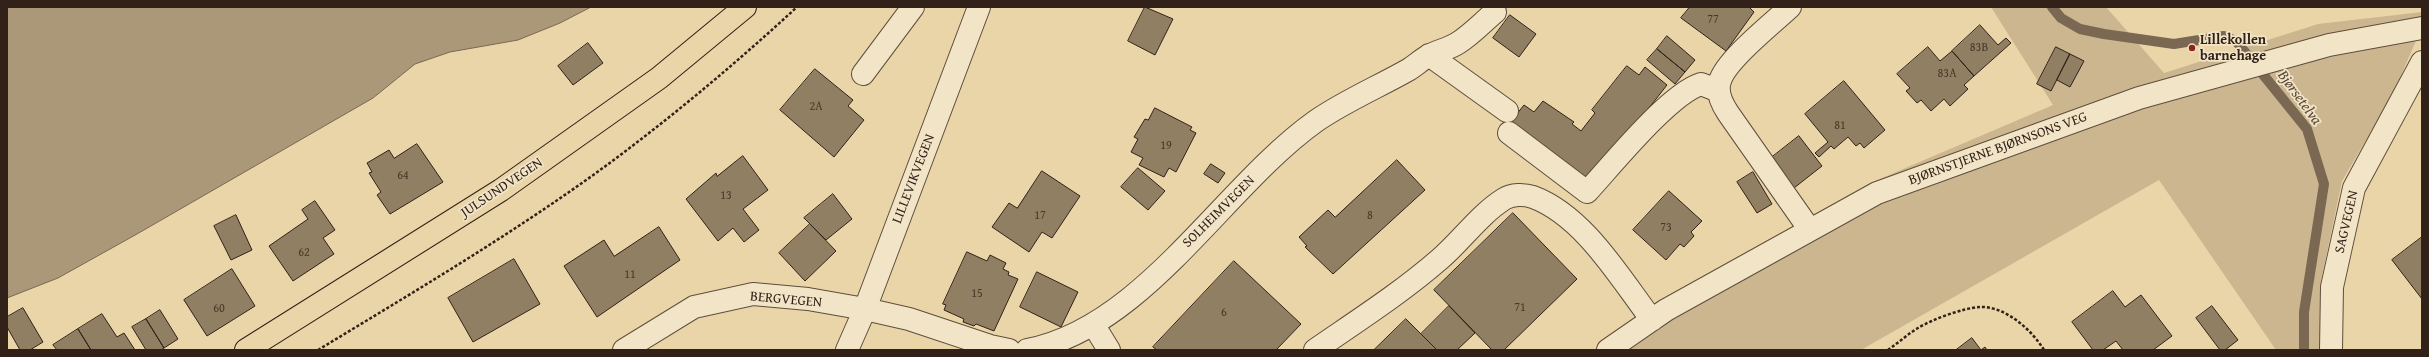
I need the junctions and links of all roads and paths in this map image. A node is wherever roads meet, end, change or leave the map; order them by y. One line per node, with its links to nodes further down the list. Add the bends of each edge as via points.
1 (745, 7): 18 (main road, JULSUNDVEGEN, via 659,78 501,190)
2 (797, 7): 19 (path, via 737,62 596,173 456,267)
3 (913, 7): 10 (street)
4 (979, 7): 15 (street, LILLEVIKVEGEN)
5 (1790, 7): 11 (street, via 1731,63 1719,81)
6 (1495, 12): 8 (street, SOLHEIMVEGEN, via 1458,43)
7 (2422, 28): 14 (street, BJØRNSTJERNE BJØRNSONS VEG, via 2329,46 2139,98 1877,193)
8 (1429, 55): 12 (street); 17 (street, SOLHEIMVEGEN, via 1410,69 1316,121 1268,163 1147,283 1107,316)
9 (2422, 62): 29 (street, SAGVEGEN, via 2354,188 2332,287)
10 (863, 74)
11 (1719, 91): 13 (street, via 1701,84 1685,92 1666,107 1586,192); 14 (street, via 1728,113)
12 (1507, 111)
13 (1509, 133)
14 (1810, 230): 16 (street, BJØRNSTJERNE BJØRNSONS VEG)
15 (865, 309): 20 (street, BERGVEGEN, via 753,294 694,307); 21 (street, LILLEVIKVEGEN); 22 (street, via 909,319)
16 (1652, 320): 25 (street, via 1574,222 1533,197 1517,195 1505,198 1490,210 1440,259 1398,293); 26 (street, BJØRNSTJERNE BJØRNSONS VEG)
17 (1093, 324): 23 (street, SOLHEIMVEGEN, via 1071,337); 24 (street)
18 (246, 350)
19 (318, 350)
20 (624, 350)
21 (847, 350)
22 (1009, 350)
23 (1027, 350)
24 (1109, 350)
25 (1315, 350)
26 (1608, 350)
27 (1888, 350): 28 (path, via 1918,328 1948,315 1980,307 2007,314 2029,329)
28 (2044, 350)
29 (2331, 350)

